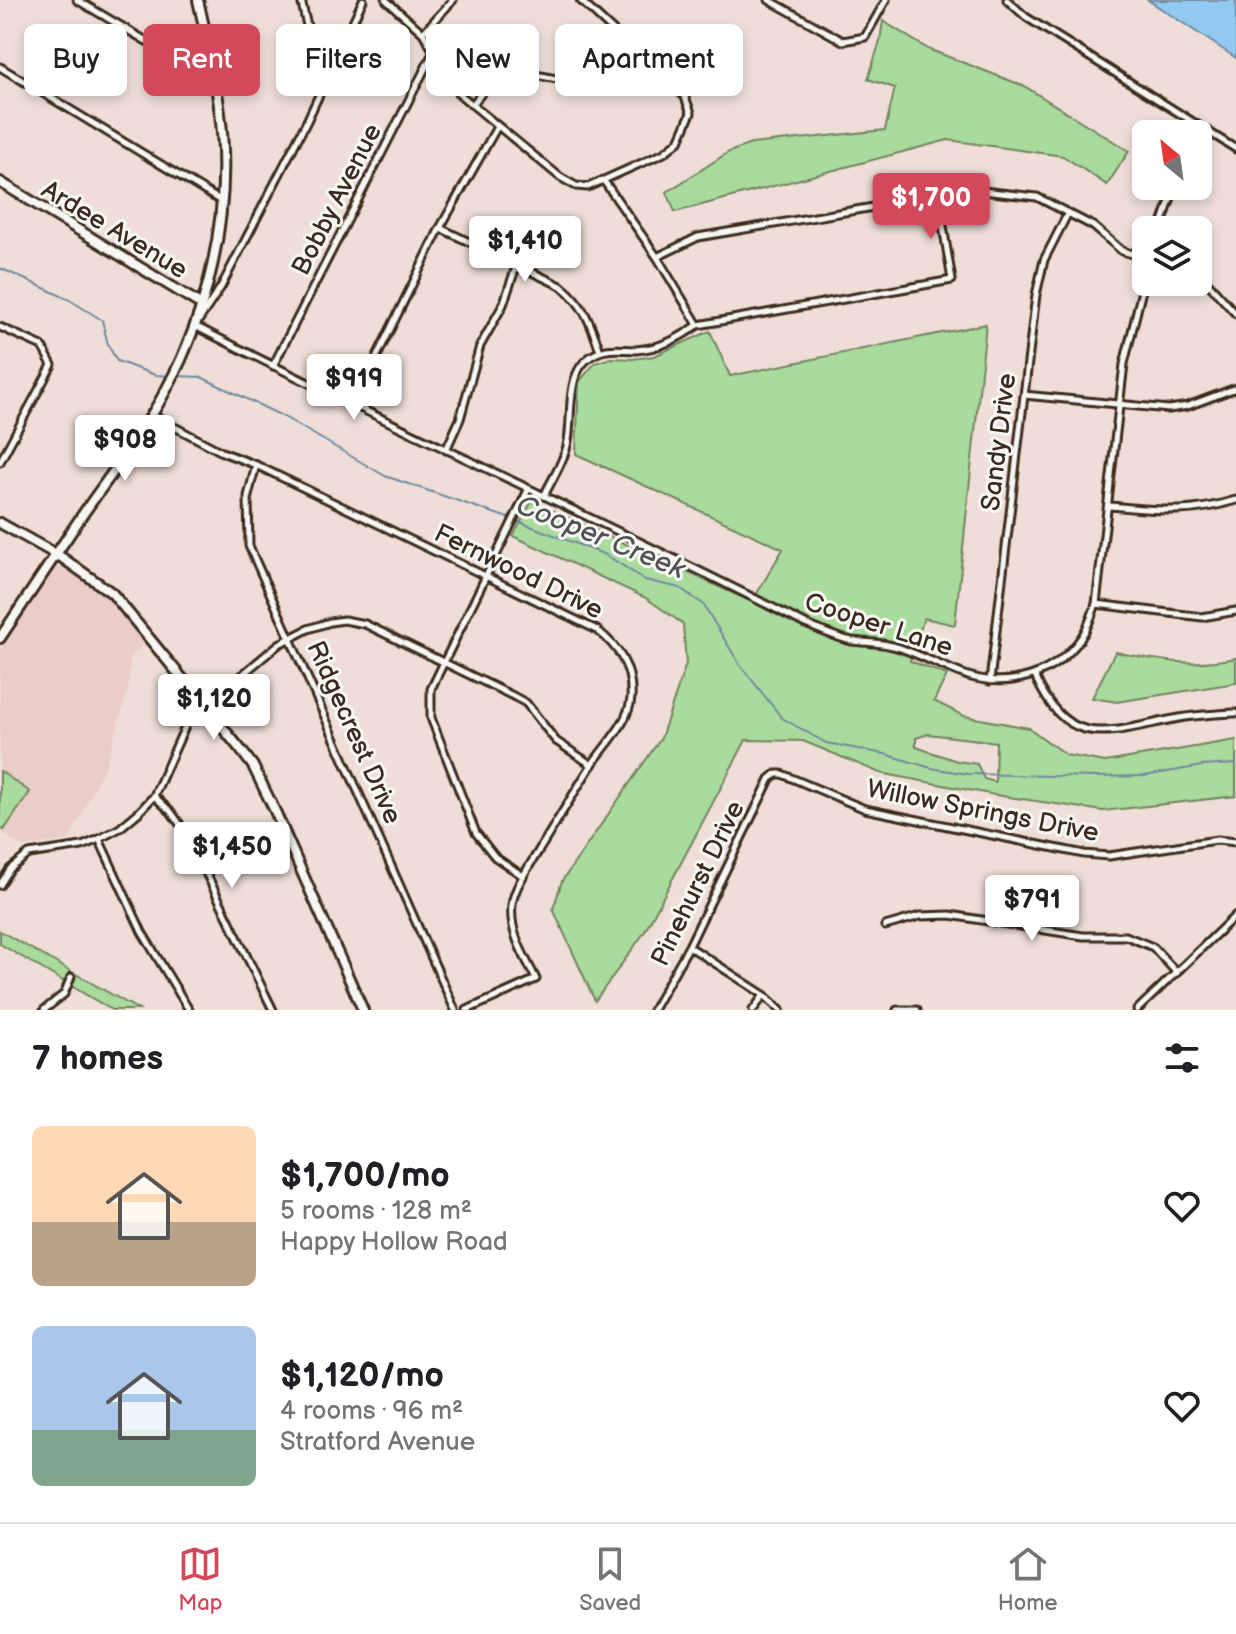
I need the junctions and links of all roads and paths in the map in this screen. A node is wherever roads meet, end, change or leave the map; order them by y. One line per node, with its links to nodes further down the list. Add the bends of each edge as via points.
1 (77, 0): 17 (street)
2 (198, 0): 11 (street)
3 (301, 0): 12 (street)
4 (363, 0): 13 (street)
5 (386, 0): 15 (street)
6 (453, 0): 15 (street)
7 (580, 0): 14 (street)
8 (769, 0): 9 (street, via 843,41 865,37)
9 (886, 0)
10 (1007, 0): 26 (street)
11 (203, 24)
12 (307, 24)
13 (351, 24)
14 (605, 24)
15 (423, 33): 16 (street)
16 (426, 38)
17 (143, 39)
18 (0, 67): 33 (street)
19 (426, 67): 49 (street, Bobby Avenue)
20 (555, 79): 25 (street, via 502,74)
21 (217, 96): 33 (street)
22 (317, 96): 40 (street)
23 (462, 96): 25 (street)
24 (684, 96): 30 (street, via 691,113 679,141)
25 (473, 104): 27 (street)
26 (1190, 120)
27 (497, 127): 30 (street, via 576,186); 35 (street)
28 (1212, 134): 29 (street)
29 (1236, 149)
30 (604, 181): 37 (street)
31 (0, 182): 43 (street, Ardee Avenue)
32 (938, 196): 34 (street, via 1002,192 1037,197); 37 (street, via 698,237); 45 (street, via 952,280)
33 (221, 201): 39 (street)
34 (1068, 213): 36 (street); 51 (street, Sandy Drive, via 1044,260)
35 (440, 228): 38 (street); 52 (street)
36 (1132, 254)
37 (657, 257): 45 (street)
38 (517, 264): 48 (street, via 574,296 586,312); 55 (street, via 503,305 480,346)
39 (207, 287): 40 (street); 43 (street)
40 (221, 287): 43 (street)
41 (1212, 287): 44 (street)
42 (1141, 296): 53 (street, Cooper Lane)
43 (205, 304): 46 (street)
44 (1236, 314)
45 (698, 325): 48 (street, via 657,347)
46 (195, 326): 49 (street); 54 (street)
47 (0, 327): 56 (street, via 42,346 52,365)
48 (600, 351): 59 (street, via 581,366 575,380 567,446)
49 (273, 366): 52 (street)
50 (1236, 388): 53 (street, via 1169,409)
51 (1024, 395): 53 (street); 71 (street, Sandy Drive)
52 (353, 405): 55 (street)
53 (1120, 406): 61 (street, Cooper Lane)
54 (152, 415): 57 (street, Fernwood Drive); 63 (street)
55 (446, 450): 58 (street)
56 (0, 462)
57 (256, 465): 64 (street, Fernwood Drive); 67 (street, Ridgecrest Drive, via 248,496 249,546)
58 (528, 490): 59 (street, Cooper Lane); 64 (street)
59 (544, 496): 71 (street, Cooper Lane, via 805,624 852,641 883,642)
60 (1236, 500): 61 (street, via 1180,512)
61 (1109, 506): 65 (street, Cooper Lane)
62 (0, 523): 63 (street)
63 (56, 554): 68 (street); 72 (street, via 112,593)
64 (485, 575): 69 (street); 74 (street, Fernwood Drive, via 597,630 622,654 631,699 626,716)
65 (1096, 604): 66 (street, via 1202,617); 70 (street, Cooper Lane, via 1070,652)
66 (1236, 611)
67 (291, 636): 69 (street, via 344,620 365,624); 72 (street); 91 (street, Ridgecrest Drive)
68 (0, 638)
69 (443, 663): 74 (street, via 526,703 556,741); 79 (street, via 431,689 431,718 476,833 495,857)
70 (1035, 676): 71 (street, Cooper Lane); 73 (street, via 1051,708 1067,723 1085,729 1118,732 1185,717)
71 (990, 681)
72 (205, 704): 76 (street, via 182,729); 90 (street, via 260,780)
73 (1236, 713)
74 (592, 765): 79 (street, Fernwood Drive)
75 (776, 774): 78 (street, Willow Springs Drive, via 865,809 1084,854); 83 (street, Pinehurst Drive)
76 (154, 796): 77 (street, via 120,828); 89 (street, via 187,834)
77 (99, 839): 80 (street, via 29,854); 88 (street, via 142,932)
78 (1236, 842)
79 (523, 876): 92 (street, Fernwood Drive, via 512,901 512,921 536,979)
80 (0, 885)
81 (1236, 915): 84 (street)
82 (885, 926): 84 (street, via 920,916 950,915 1083,936 1126,936 1153,947)
83 (689, 946): 86 (street); 93 (street, Pinehurst Drive)
84 (1177, 973): 98 (street)
85 (71, 977): 87 (street, via 64,994)
86 (764, 995): 94 (street); 95 (street)
87 (44, 1010)
88 (189, 1010)
89 (273, 1010)
90 (363, 1010)
91 (455, 1010)
92 (467, 1010)
93 (653, 1010)
94 (753, 1010)
95 (780, 1010)
96 (897, 1010): 97 (street)
97 (917, 1010)
98 (1137, 1010)

